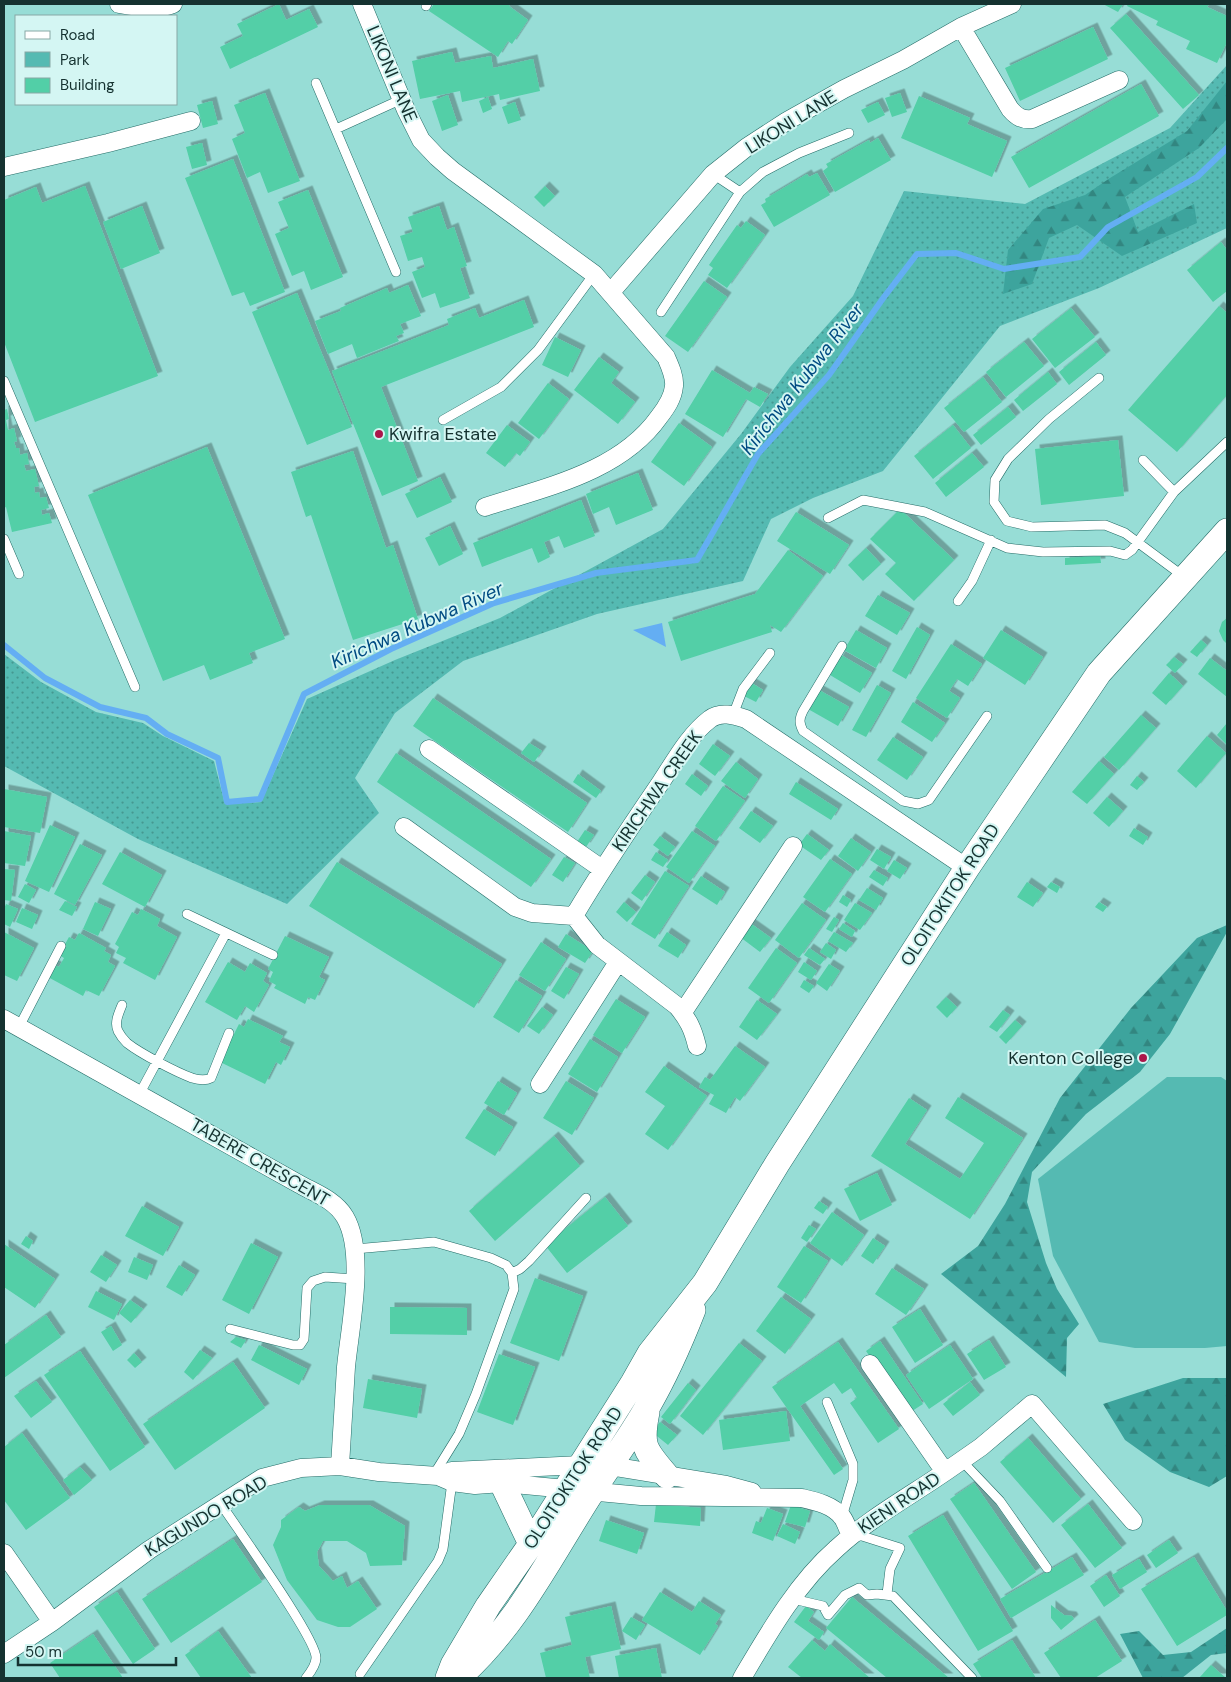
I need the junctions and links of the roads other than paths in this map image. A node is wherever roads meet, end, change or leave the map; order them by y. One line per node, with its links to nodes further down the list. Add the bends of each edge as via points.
1 (119, 4): 2 (street, via 139,8)
2 (173, 4)
3 (362, 4): 8 (street, LIKONI LANE)
4 (1012, 4): 5 (street, LIKONI LANE)
5 (961, 27): 6 (street, via 1010,109 1023,120 1032,119); 13 (street, LIKONI LANE, via 788,121)
6 (1119, 80)
7 (316, 83): 10 (lane)
8 (402, 99): 10 (lane); 16 (street, LIKONI LANE, via 421,140 437,157)
9 (190, 121): 12 (street)
10 (336, 130): 15 (lane)
11 (849, 133): 14 (lane, via 763,172)
12 (4, 167)
13 (713, 174): 14 (lane); 17 (street, LIKONI LANE)
14 (740, 192): 18 (lane)
15 (396, 272)
16 (594, 274): 17 (street, LIKONI LANE); 21 (lane, via 538,350 501,387)
17 (612, 292): 25 (street, LIKONI LANE, via 666,357 674,385 668,404 648,431 623,453 579,476)
18 (661, 312)
19 (1099, 378): 30 (lane, via 1049,419 1008,459 995,480 994,502 1007,521 1032,527 1105,526 1126,533)
20 (4, 381): 36 (lane)
21 (443, 420)
22 (1227, 442): 24 (lane)
23 (1143, 460): 24 (lane)
24 (1174, 492): 30 (lane)
25 (485, 507)
26 (828, 518): 29 (lane, via 863,500 925,512)
27 (1227, 532): 32 (main road, OLOITOKITOK ROAD)
28 (4, 539): 31 (lane)
29 (991, 540): 30 (lane, via 1007,548 1043,552 1110,551 1125,555); 33 (lane, via 972,581)
30 (1138, 542): 32 (lane)
31 (19, 574)
32 (1185, 578): 45 (main road, OLOITOKITOK ROAD, via 1099,673)
33 (958, 601)
34 (842, 646): 40 (lane, via 803,711 800,725)
35 (770, 653): 37 (lane, via 742,689)
36 (135, 687)
37 (733, 715): 41 (street, via 746,719); 44 (street, KIRICHWA CREEK, via 721,714 710,718 695,734)
38 (987, 716): 40 (lane, via 929,800 911,804)
39 (430, 750): 44 (street)
40 (897, 796): 41 (lane)
41 (885, 812): 45 (street)
42 (404, 827): 47 (street, via 515,907 532,914)
43 (792, 846): 53 (street)
44 (602, 868): 47 (street, KIRICHWA CREEK)
45 (967, 868): 64 (main road, OLOITOKITOK ROAD, via 776,1164)
46 (188, 914): 48 (lane)
47 (574, 916): 51 (street, via 596,945)
48 (226, 933): 50 (lane); 57 (lane)
49 (60, 946): 54 (lane, via 46,976)
50 (273, 955)
51 (618, 962): 53 (street); 58 (street)
52 (122, 1005): 57 (lane, via 116,1021 119,1032 127,1043)
53 (683, 1012): 56 (street)
54 (11, 1023): 59 (street, TABERE CRESCENT)
55 (229, 1033): 57 (lane, via 209,1079 193,1078)
56 (698, 1046)
57 (158, 1061): 59 (lane)
58 (540, 1084)
59 (140, 1094): 61 (street, TABERE CRESCENT, via 336,1205 345,1217)
60 (586, 1198): 62 (lane, via 528,1261)
61 (355, 1249): 62 (lane, via 434,1242 491,1258); 63 (street, TABERE CRESCENT)
62 (512, 1273): 75 (lane, via 514,1289)
63 (355, 1279): 65 (lane, via 325,1277 313,1281 308,1288 304,1339 300,1345); 71 (street, TABERE CRESCENT)
64 (705, 1282): 68 (main road, OLOITOKITOK ROAD); 70 (main road, OLOITOKITOK ROAD, via 650,1353)
65 (230, 1329)
66 (870, 1364): 73 (street, KIENI ROAD)
67 (827, 1402): 81 (lane, via 853,1464 853,1480)
68 (648, 1407): 72 (main road, OLOITOKITOK ROAD); 74 (main road, via 643,1430 645,1447)
69 (962, 1461): 73 (street); 82 (street, via 1032,1404); 86 (lane, via 1000,1501)
70 (581, 1465): 72 (street, KIENI ROAD); 75 (street, KAGUNDO ROAD, via 452,1471); 77 (main road, OLOITOKITOK ROAD)
71 (340, 1466): 75 (street, KAGUNDO ROAD); 80 (street, KAGUNDO ROAD, via 301,1468 262,1478)
72 (610, 1466): 74 (street, KIENI ROAD); 78 (main road, OLOITOKITOK ROAD)
73 (945, 1472): 83 (street, KIENI ROAD)
74 (667, 1476): 79 (street, KIENI ROAD, via 726,1485)
75 (441, 1478): 76 (street, KAGUNDO ROAD, via 475,1485); 91 (lane, via 443,1549)
76 (502, 1484): 77 (street, KAGUNDO ROAD); 84 (main road)
77 (565, 1490): 78 (street, KIENI ROAD); 84 (main road, OLOITOKITOK ROAD)
78 (592, 1492): 79 (street, KIENI ROAD, via 641,1496); 94 (main road, OLOITOKITOK ROAD, via 513,1618)
79 (769, 1497): 81 (street, KIENI ROAD, via 815,1501)
80 (221, 1504): 89 (street, KAGUNDO ROAD, via 149,1550); 92 (lane, via 314,1647 316,1658)
81 (842, 1517): 83 (street, KIENI ROAD)
82 (1133, 1521)
83 (851, 1536): 87 (lane, via 862,1536 900,1548 890,1568); 88 (street, via 818,1567)
84 (531, 1544): 93 (main road, OLOITOKITOK ROAD, via 488,1606)
85 (4, 1553): 89 (street)
86 (1047, 1568)
87 (887, 1594): 88 (lane, via 867,1595 859,1588 844,1595 828,1615 823,1606); 96 (lane, via 897,1599)
88 (793, 1599): 95 (street)
89 (52, 1622): 90 (street, KAGUNDO ROAD)
90 (4, 1654)
91 (360, 1674)
92 (306, 1678)
93 (448, 1678)
94 (458, 1678)
95 (742, 1678)
96 (972, 1678)

